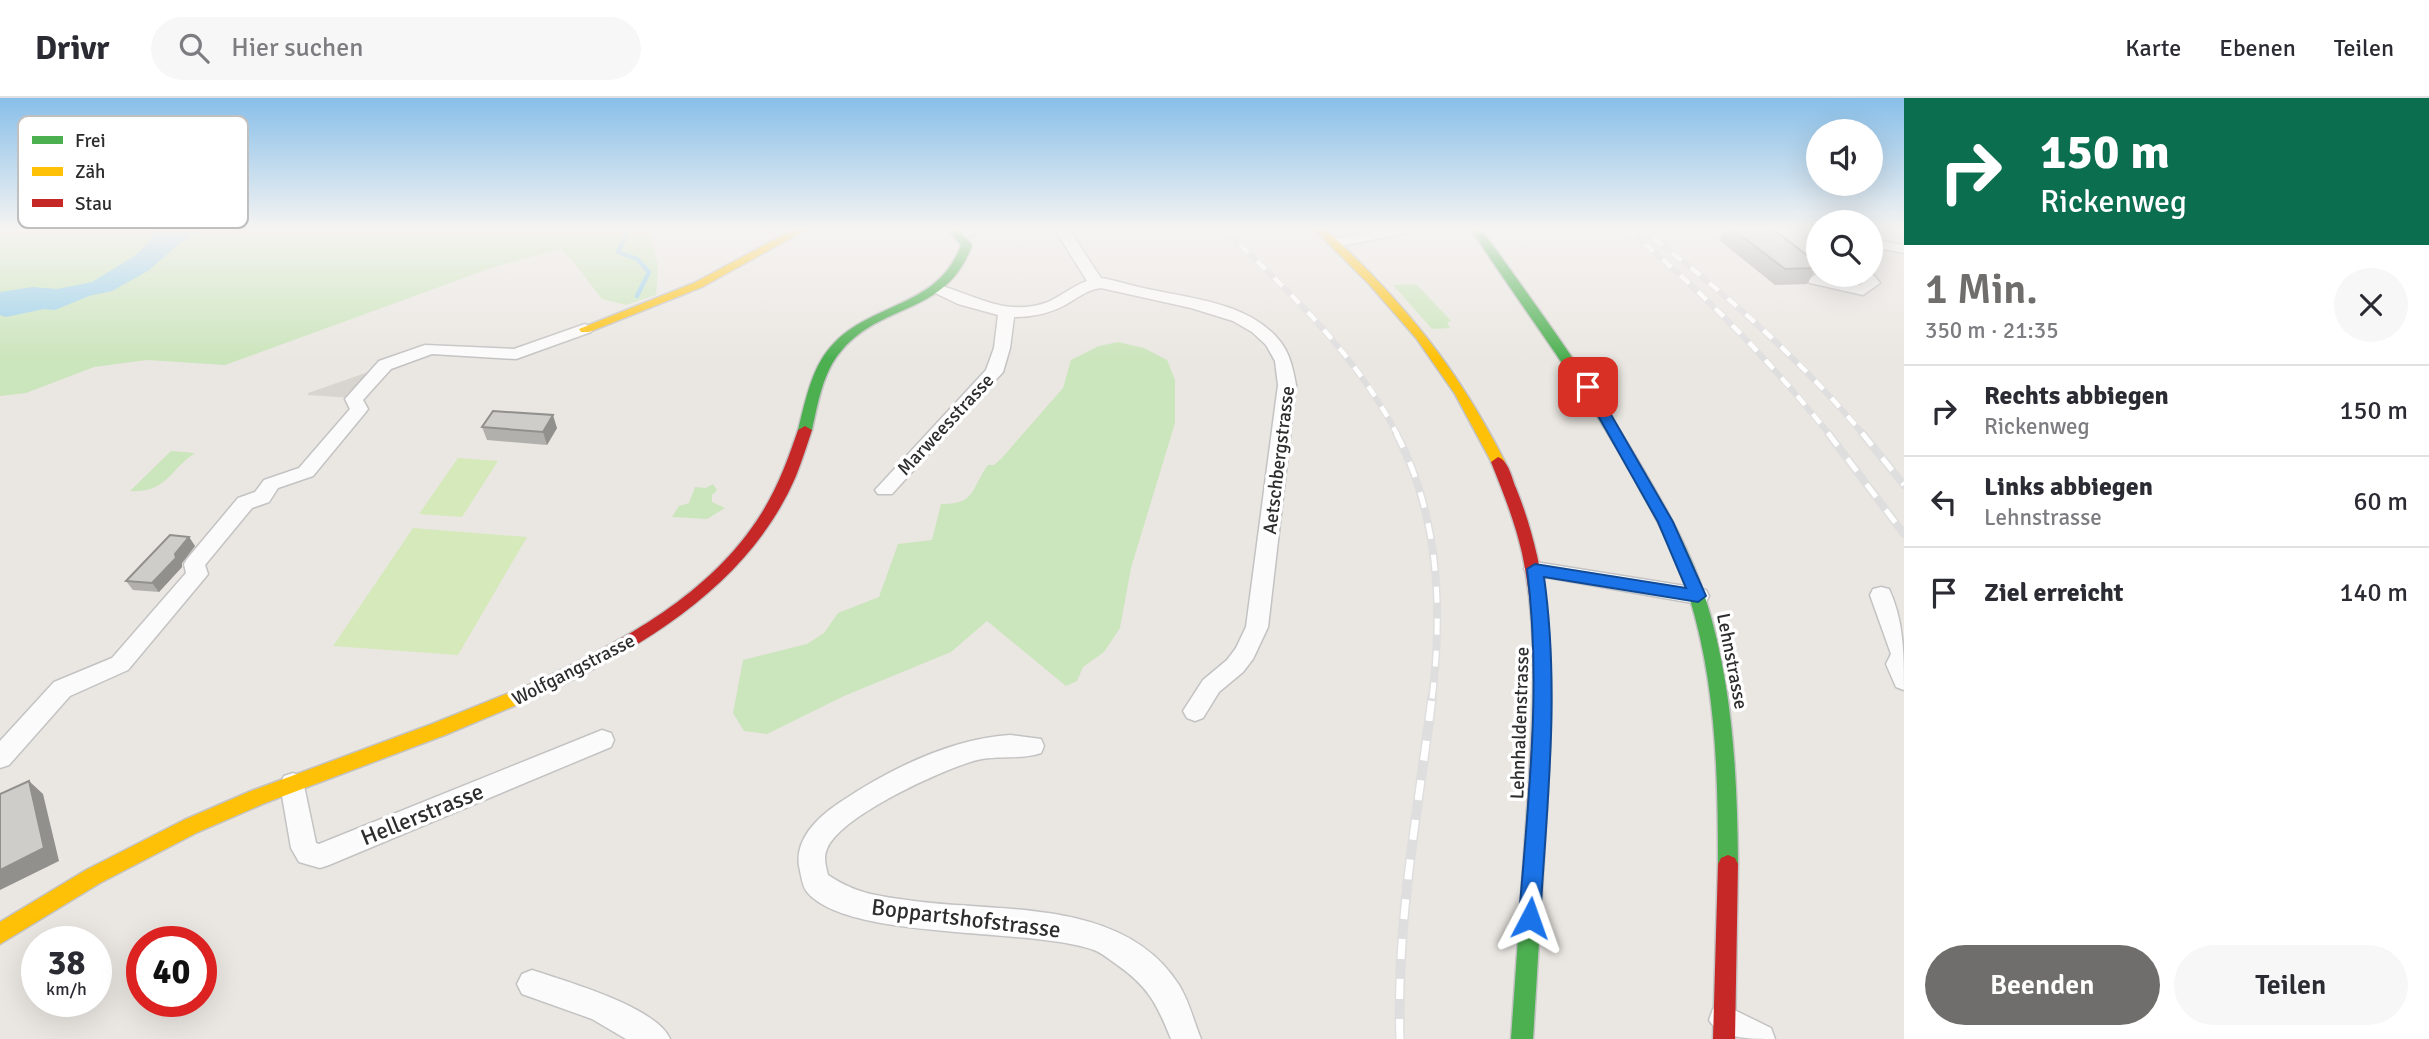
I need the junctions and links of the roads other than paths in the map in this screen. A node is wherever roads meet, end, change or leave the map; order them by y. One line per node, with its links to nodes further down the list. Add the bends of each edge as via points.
1 (722, 272): 9 (street)
2 (957, 272): 7 (street, Wolfgangstrasse)
3 (1089, 272): 6 (street)
4 (1366, 272): 11 (street, Lehnhaldenstrasse, via 1402,306 1446,363 1478,418 1521,520)
5 (1506, 272): 13 (street, Lehnstrasse, via 1588,387 1665,522)
6 (1096, 283): 8 (street, via 1047,307); 15 (street, Aetschbergstrasse, via 1242,319 1275,343 1285,362 1287,385 1257,627 1245,653 1211,686)
7 (935, 289): 8 (street); 19 (street, Wolfgangstrasse, via 868,322 840,343 822,373 799,451 775,510 748,547 674,612 629,642 533,690)
8 (1006, 313): 10 (street, Marweesstrasse, via 994,372)
9 (585, 330): 18 (street, via 541,350 516,355 431,349 384,365 354,399 359,409 306,472 271,484 262,497 245,503 194,564 197,574 120,664 62,689)
10 (885, 490)
11 (1535, 569): 13 (street); 25 (street, Lehnhaldenstrasse, via 1543,626 1544,693)
12 (1881, 595): 14 (street, via 1902,654 1897,664)
13 (1698, 596): 22 (street, Lehnstrasse, via 1720,698 1726,767)
14 (1904, 681)
15 (1195, 711)
16 (602, 740): 19 (street, Hellerstrasse, via 320,856 308,854 304,848)
17 (1032, 746): 24 (street, Boppartshofstrasse, via 1014,744 973,751 937,763 848,810 826,827 814,846 811,862 817,883 844,901 880,909 1062,928 1104,939 1148,969 1168,996)
18 (0, 758)
19 (293, 783): 20 (street, Wolfgangstrasse, via 118,862)
20 (0, 934)
21 (532, 984): 23 (street, via 600,1007)
22 (1724, 1030): 26 (street)
23 (655, 1039)
24 (1186, 1039)
25 (1521, 1039)
26 (1760, 1039)

